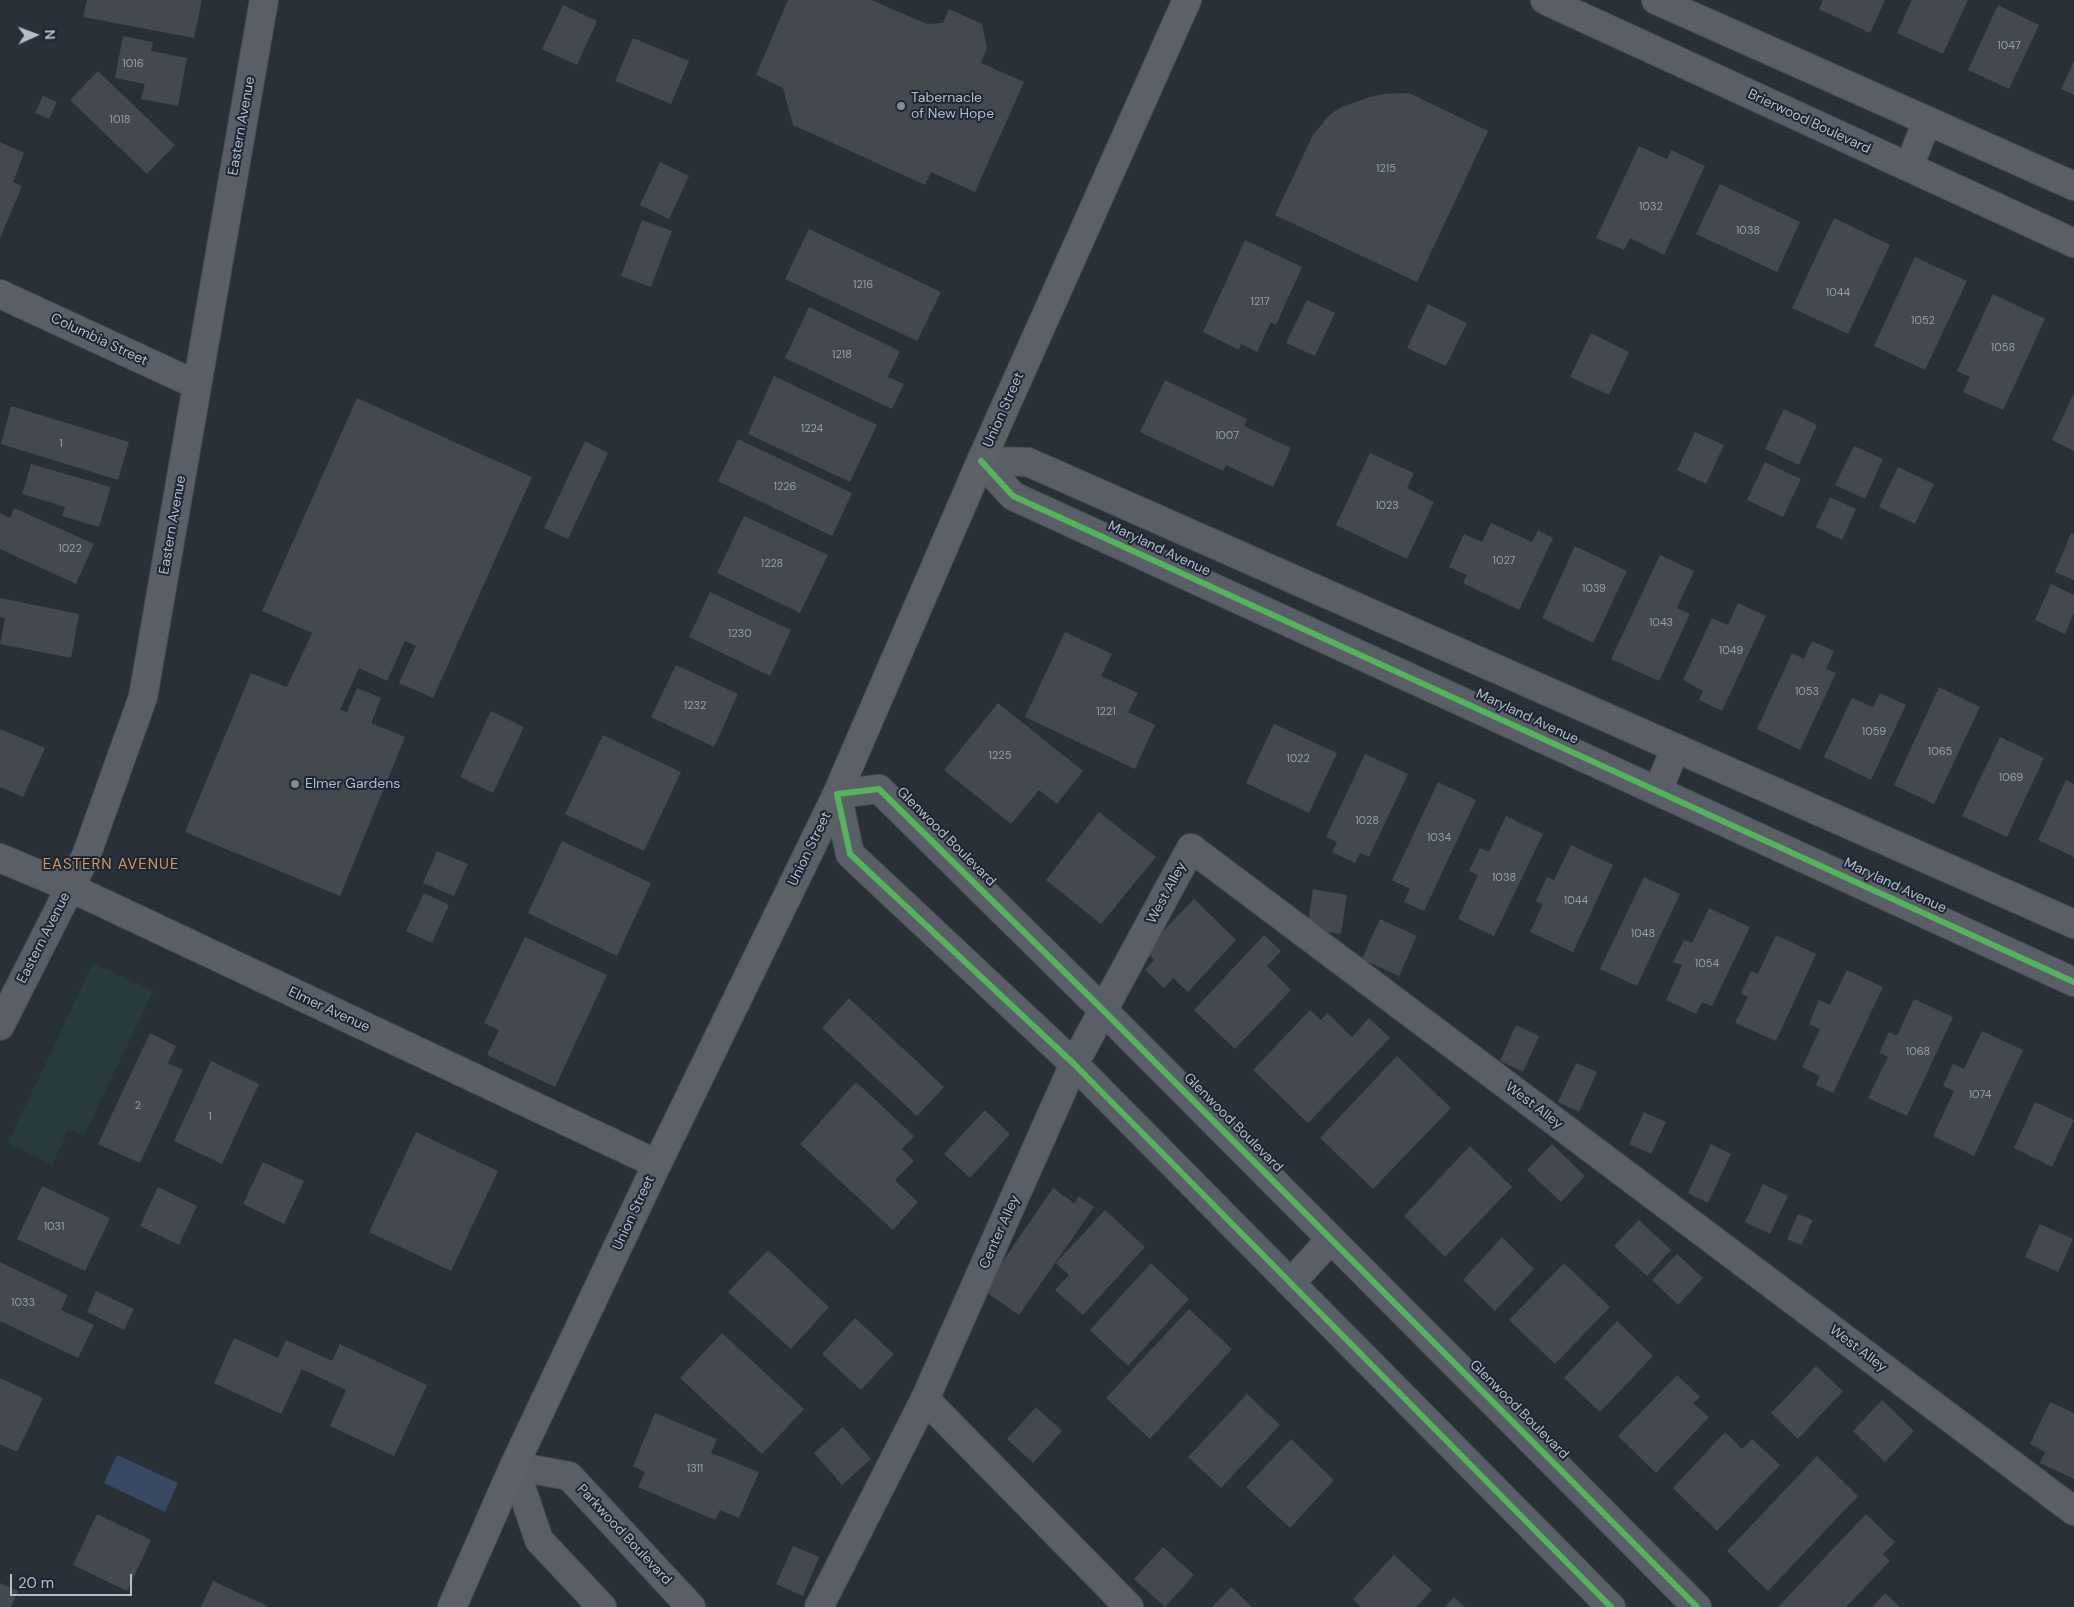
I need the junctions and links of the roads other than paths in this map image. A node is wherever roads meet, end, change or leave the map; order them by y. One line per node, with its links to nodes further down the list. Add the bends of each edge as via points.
1 (264, 0): 10 (street, Eastern Avenue)
2 (1187, 0): 11 (main road, Union Street)
3 (1545, 0): 6 (street, Brierwood Boulevard)
4 (1656, 0): 5 (street)
5 (1927, 121): 6 (street); 7 (street)
6 (1909, 167): 8 (street, Brierwood Boulevard)
7 (2074, 186)
8 (2074, 243)
9 (0, 294): 10 (street, Columbia Street)
10 (197, 386): 16 (street, Eastern Avenue, via 143,697 86,856)
11 (981, 461): 12 (street, Maryland Avenue, via 1028,462); 13 (street, Maryland Avenue, via 1013,496); 14 (main road, Union Street)
12 (1675, 748): 13 (street); 17 (street, Maryland Avenue)
13 (1658, 791): 18 (street, Maryland Avenue)
14 (837, 794): 19 (street, Glenwood Boulevard, via 880,789); 21 (street, via 850,854); 22 (main road, Union Street)
15 (0, 858): 16 (street, Elmer Avenue)
16 (69, 887): 20 (street, Eastern Avenue); 22 (street, Elmer Avenue)
17 (2074, 924)
18 (2074, 982)
19 (1104, 1011): 21 (street, West Alley); 23 (street, Glenwood Boulevard); 27 (street, West Alley, via 1191,848)
20 (0, 1026)
21 (1074, 1064): 24 (street); 25 (street, Center Alley)
22 (657, 1164): 26 (main road, Union Street)
23 (1331, 1239): 24 (street); 34 (street, Glenwood Boulevard)
24 (1291, 1283): 33 (street)
25 (925, 1399): 31 (street, Center Alley); 32 (street)
26 (514, 1466): 28 (main road, Union Street); 29 (street, via 539,1540); 30 (street, Parkwood Boulevard, via 569,1476)
27 (2074, 1511)
28 (452, 1607)
29 (602, 1607)
30 (691, 1607)
31 (819, 1607)
32 (1129, 1607)
33 (1611, 1607)
34 (1698, 1607)

